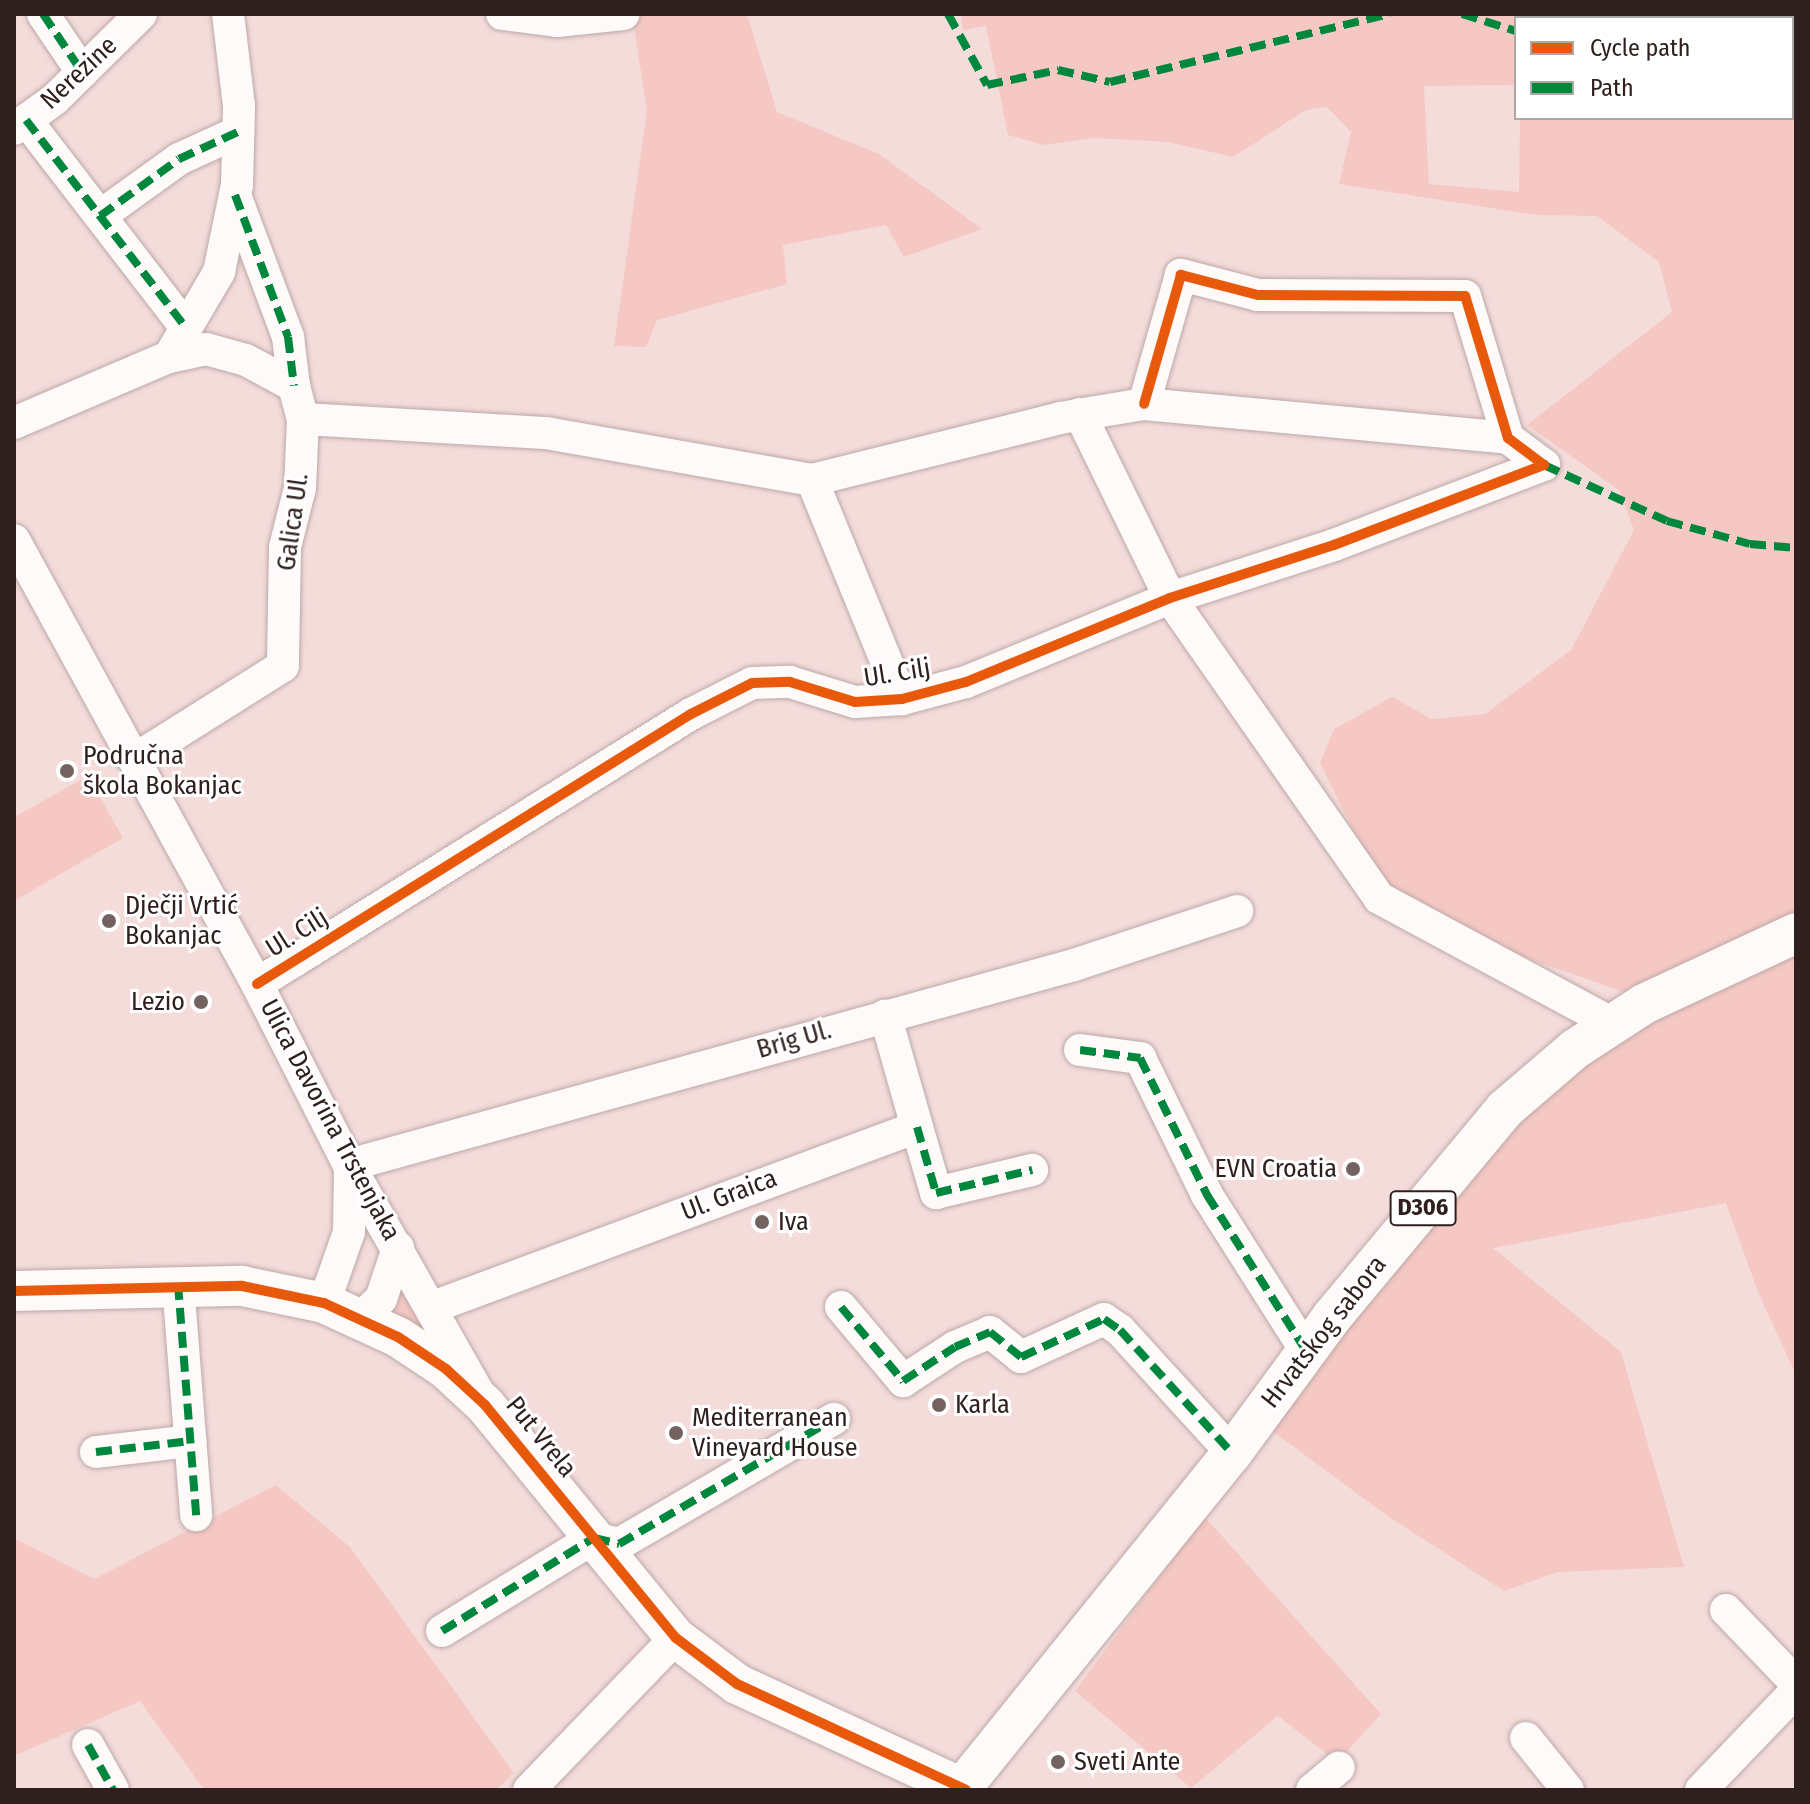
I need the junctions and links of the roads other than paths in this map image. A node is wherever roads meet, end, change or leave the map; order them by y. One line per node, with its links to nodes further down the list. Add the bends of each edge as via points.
1 (43, 14): 6 (street)
2 (141, 14): 6 (street, Nerezine)
3 (228, 14): 8 (street)
4 (502, 14): 5 (street, via 557,21)
5 (624, 14)
6 (82, 72): 7 (street, Nerezine)
7 (20, 124): 10 (street)
8 (238, 132): 9 (street); 10 (street, via 179,159)
9 (235, 195): 11 (street, via 219,272); 13 (street, Galica Ul., via 288,337)
10 (100, 216): 11 (street)
11 (186, 328): 12 (street)
12 (169, 357): 13 (street, via 206,349 246,360); 17 (street)
13 (294, 386): 16 (street, Galica Ul.)
14 (1144, 404): 15 (street); 18 (street); 18 (street, via 1181,275 1258,295 1465,296)
15 (1080, 414): 19 (street); 22 (street)
16 (303, 419): 19 (street, via 546,433); 24 (street, Galica Ul., via 300,488 285,547 283,666)
17 (14, 423)
18 (1508, 438): 22 (street, Ul. Cilj, via 1544,465 1334,545)
19 (812, 480): 23 (street)
20 (14, 540): 21 (street, Ulica Davorina Trstenjaka)
21 (27, 585): 24 (street, Ulica Davorina Trstenjaka)
22 (1170, 598): 23 (street, Ul. Cilj, via 966,682); 29 (street, via 1379,898)
23 (902, 699): 27 (street, Ul. Cilj, via 855,702 790,682 752,683 691,714)
24 (134, 760): 27 (street, Ulica Davorina Trstenjaka)
25 (1237, 911): 28 (street, Brig Ul., via 1074,965)
26 (1796, 933): 29 (main road, Hrvatskog sabora / D306, via 1719,966)
27 (257, 984): 32 (street, Ulica Davorina Trstenjaka)
28 (885, 1015): 31 (street); 32 (street, Brig Ul.)
29 (1613, 1024): 41 (main road, Hrvatskog sabora / D306, via 1505,1109)
30 (1080, 1050): 41 (street, via 1140,1058 1207,1195)
31 (917, 1127): 33 (street, via 936,1193); 38 (street, Ul. Graica)
32 (349, 1165): 34 (street, Ulica Davorina Trstenjaka); 37 (street, via 349,1232)
33 (1032, 1170)
34 (398, 1248): 38 (street, Ulica Davorina Trstenjaka); 40 (street, via 381,1299)
35 (178, 1284): 36 (main road, Put Vrela); 37 (main road, Put Vrela, via 242,1286); 44 (street)
36 (14, 1291)
37 (324, 1303): 40 (main road, Put Vrela)
38 (433, 1307): 42 (street, Ulica Davorina Trstenjaka)
39 (841, 1307): 46 (street, via 903,1381 955,1347 990,1332 1021,1357 1104,1319)
40 (361, 1318): 42 (main road, Put Vrela, via 446,1369)
41 (1306, 1351): 46 (main road, Hrvatskog sabora / D306)
42 (485, 1405): 48 (main road, Put Vrela)
43 (834, 1419): 48 (street, via 619,1544)
44 (190, 1441): 45 (street); 47 (street)
45 (96, 1452)
46 (1232, 1453): 57 (main road, Hrvatskog sabora / D306)
47 (196, 1515)
48 (594, 1538): 50 (street); 51 (main road, Put Vrela)
49 (1726, 1610): 52 (street)
50 (442, 1631)
51 (676, 1638): 57 (main road, Put Vrela, via 737,1684); 59 (street)
52 (1796, 1683)
53 (1796, 1691): 62 (street)
54 (1526, 1738): 61 (street)
55 (88, 1745): 58 (street)
56 (1339, 1767): 60 (street)
57 (963, 1789)
58 (113, 1790)
59 (529, 1790)
60 (1312, 1790)
61 (1568, 1790)
62 (1701, 1790)

